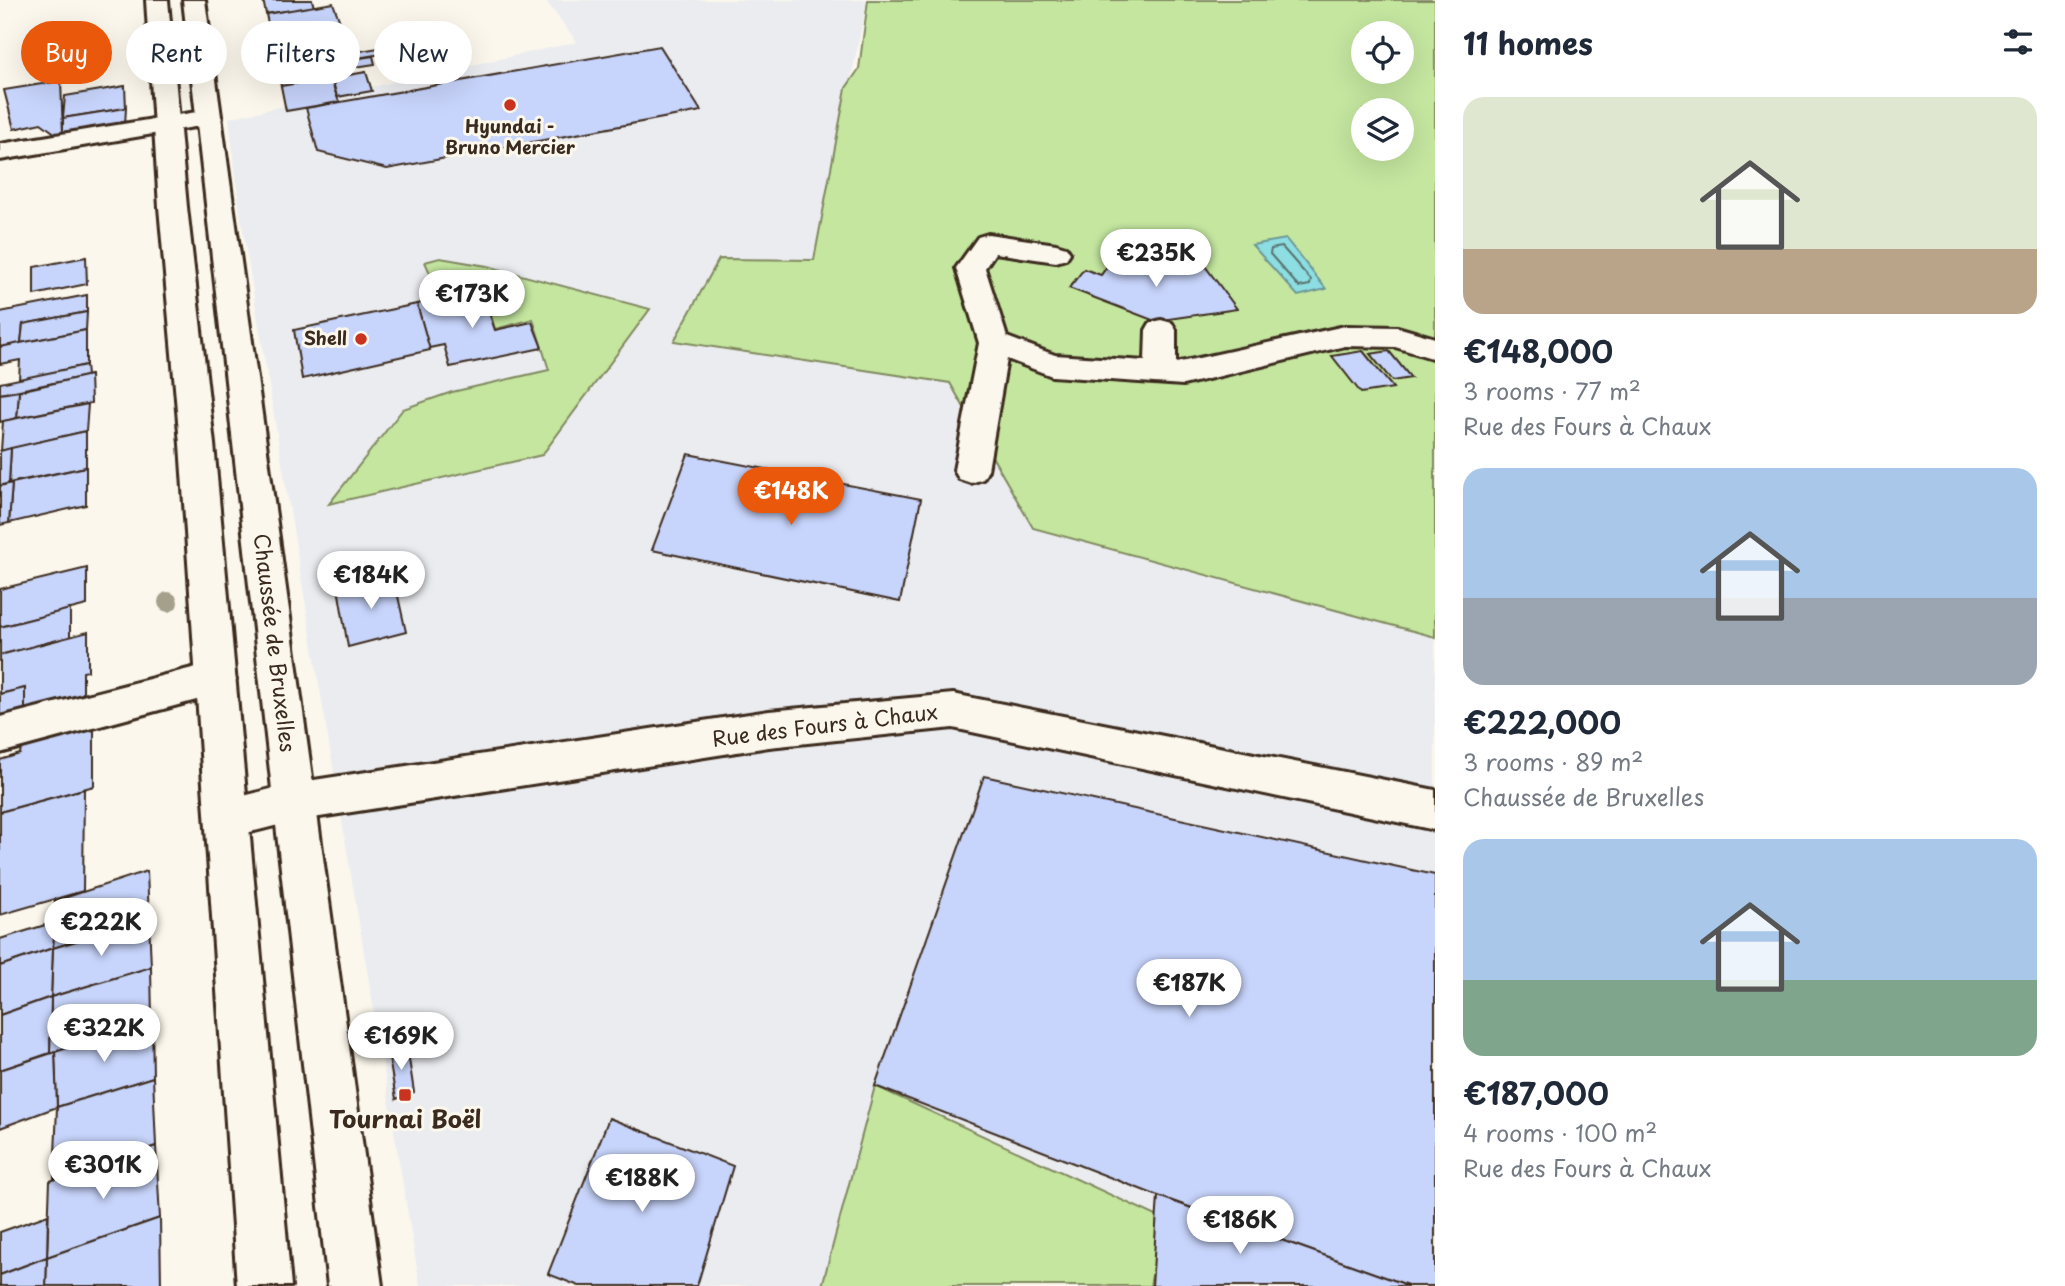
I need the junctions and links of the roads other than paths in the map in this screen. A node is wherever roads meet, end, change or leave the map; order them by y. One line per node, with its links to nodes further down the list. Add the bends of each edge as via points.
1 (157, 0): 4 (main road)
2 (194, 0): 3 (main road, Chaussée de Bruxelles)
3 (209, 118): 4 (main road); 14 (main road, Chaussée de Bruxelles)
4 (166, 125): 5 (main road); 12 (main road)
5 (0, 152)
6 (1056, 253): 8 (main road, via 988,243 970,268)
7 (1161, 330): 10 (main road)
8 (994, 343): 10 (main road, via 1052,365); 11 (main road)
9 (1435, 349): 10 (main road, via 1397,337 1345,336 1183,374)
10 (1160, 373)
11 (971, 470)
12 (216, 679): 13 (main road); 16 (main road)
13 (0, 735)
14 (294, 803): 15 (main road, Rue des Fours à Chaux, via 769,729 953,711); 16 (main road, Rue des Fours à Chaux); 18 (main road, Chaussée de Bruxelles)
15 (1435, 810)
16 (227, 818): 17 (main road)
17 (264, 1286)
18 (355, 1286)

